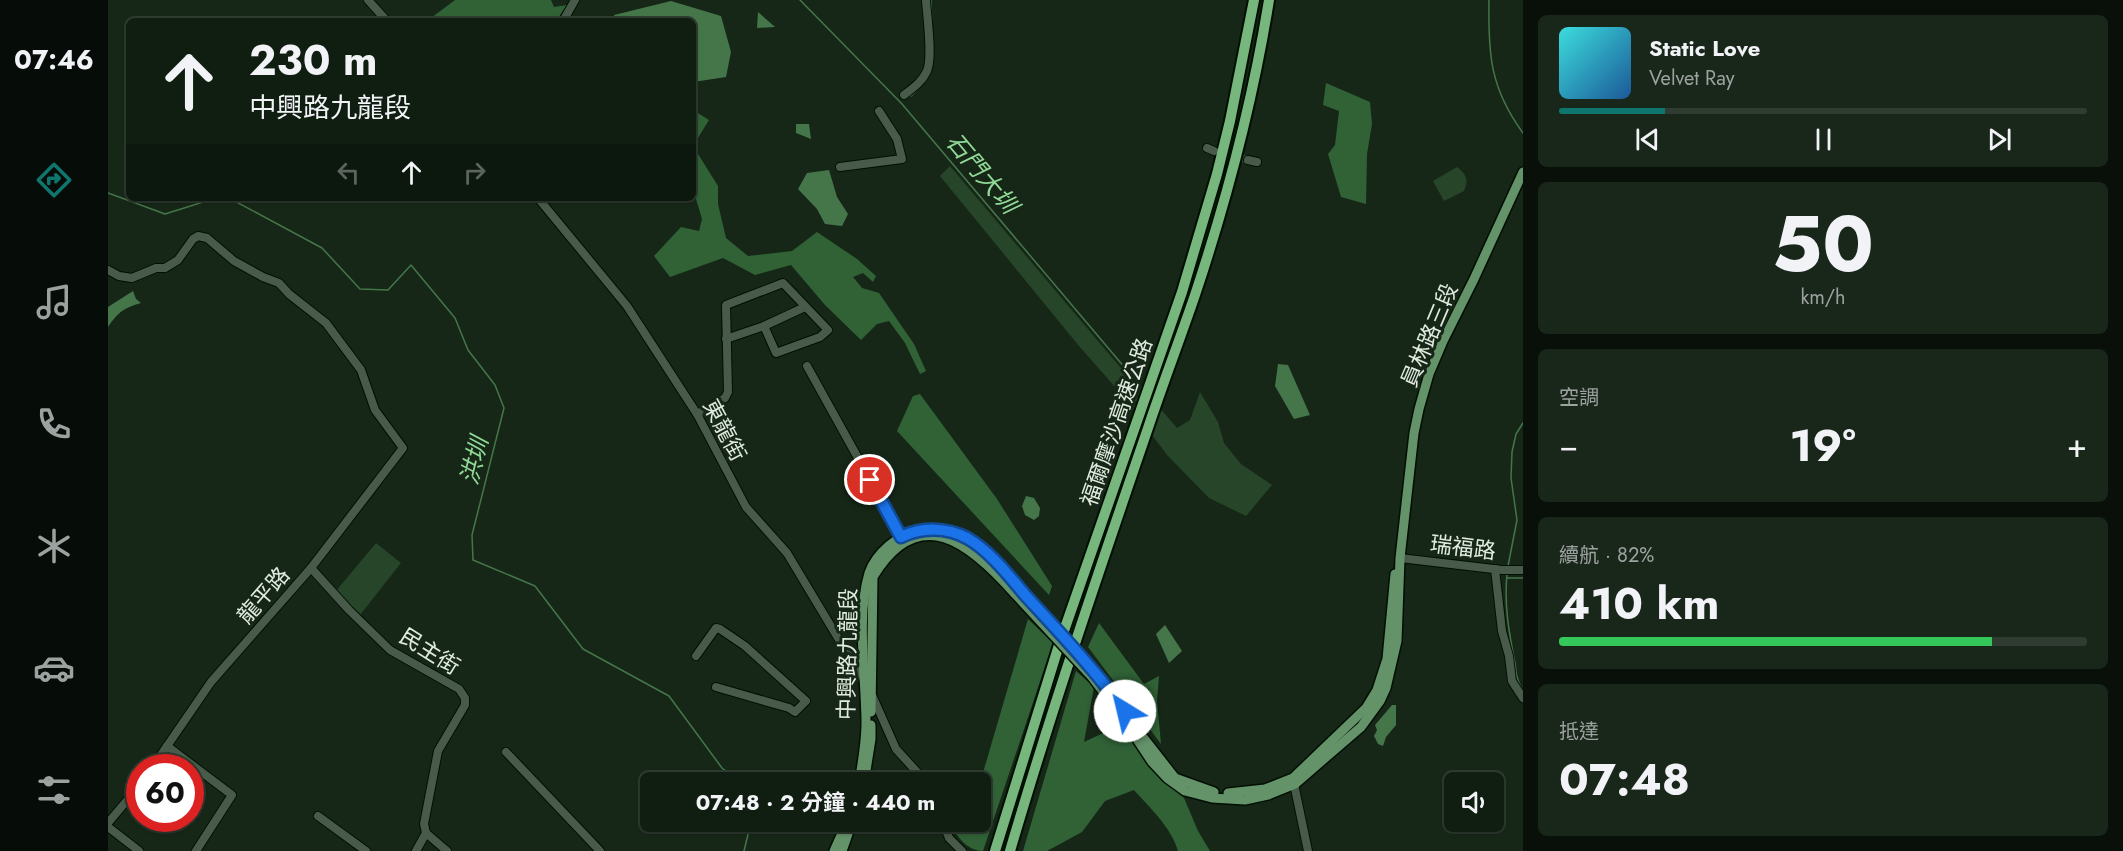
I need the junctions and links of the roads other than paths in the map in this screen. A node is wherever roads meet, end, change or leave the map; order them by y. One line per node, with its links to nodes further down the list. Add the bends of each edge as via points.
1 (368, 0): 6 (street)
2 (575, 0): 7 (street)
3 (926, 0): 8 (street, via 930,61 918,85)
4 (1254, 0): 54 (highway, 福爾摩沙高速公路, via 1217,174 1182,292 1059,645)
5 (1269, 0): 55 (highway, 福爾摩沙高速公路, via 1260,55 1223,203 1086,608)
6 (384, 18)
7 (565, 18)
8 (904, 95)
9 (879, 111): 12 (street, via 897,139 902,159)
10 (1248, 160): 11 (street)
11 (1257, 162)
12 (840, 167)
13 (1523, 172): 22 (main road, 員林路三段, via 1429,374 1414,433)
14 (540, 201): 20 (street, 東龍街, via 627,306)
15 (108, 270): 24 (street, 龍平路, via 132,278 165,268 178,260 193,239 207,238 240,264 279,283 326,323 361,370 375,410 403,448)
16 (805, 307): 17 (street); 17 (street, via 828,330 820,337 776,353); 18 (street, via 783,283 726,305)
17 (764, 326): 18 (street)
18 (726, 339): 20 (street, via 728,392 725,398)
19 (807, 366): 21 (street)
20 (697, 414): 28 (street, 東龍街, via 746,507 787,553)
21 (903, 540): 23 (main road, 中興路九龍段, via 922,534 946,538); 28 (main road, 中興路九龍段, via 873,578); 28 (main road, 中興路九龍段, via 880,555 869,574 865,592)
22 (1400, 558): 25 (street, 瑞福路); 37 (main road, 員林路三段, via 1397,641 1380,701 1361,727)
23 (994, 565): 37 (main road, 員林路三段, bridge, via 1093,674 1152,762 1185,791 1245,800 1268,795)
24 (311, 568): 31 (street, 龍平路, via 211,682); 44 (street, 民主街, via 390,650 459,689 465,698 465,705 438,751 424,824)
25 (1495, 569): 26 (street, 瑞福路); 30 (street, via 1512,681)
26 (1523, 570)
27 (696, 656): 29 (street, via 716,628 720,629 745,646 806,701 795,712)
28 (868, 686): 34 (main road, 中興路九龍段); 35 (main road, 中興路九龍段, via 871,739); 36 (street, 東龍街, via 896,749)
29 (716, 687)
30 (1523, 698)
31 (167, 747): 33 (street, 龍平路); 46 (street, via 232,795)
32 (506, 752): 50 (street)
33 (162, 754)
34 (860, 772)
35 (866, 772)
36 (917, 772)
37 (1294, 781): 56 (street)
38 (126, 802): 40 (street)
39 (318, 816): 47 (street)
40 (108, 825): 45 (street)
41 (843, 832): 51 (main road)
42 (849, 832): 52 (main road)
43 (947, 832): 53 (street)
44 (426, 833): 48 (street, 民主街); 49 (street)
45 (139, 851)
46 (196, 851)
47 (366, 851)
48 (416, 851)
49 (447, 851)
50 (600, 851)
51 (834, 851)
52 (842, 851)
53 (963, 851)
54 (995, 851)
55 (1011, 851)
56 (1308, 851)

